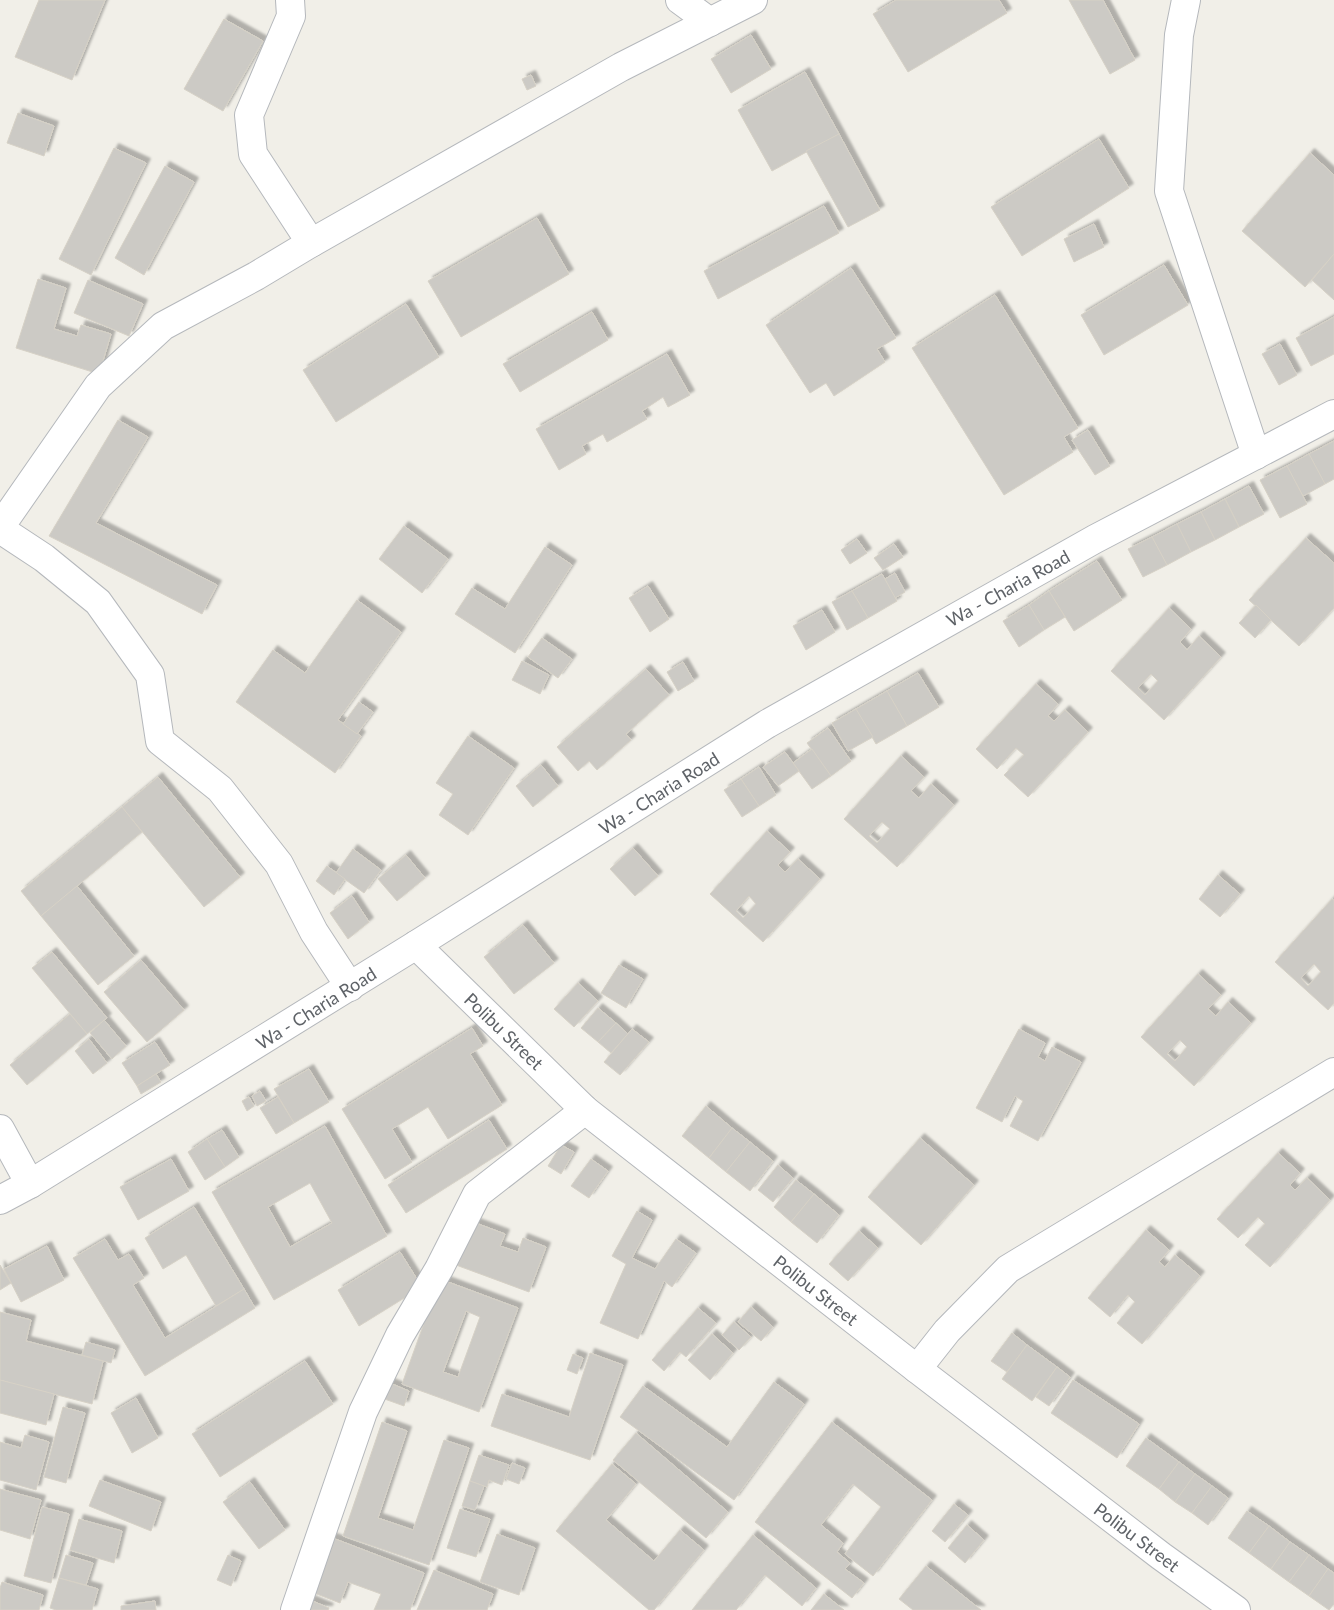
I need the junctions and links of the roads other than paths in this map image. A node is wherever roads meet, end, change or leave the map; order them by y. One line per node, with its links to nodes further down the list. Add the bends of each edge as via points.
1 (290, 0): 6 (street, via 291,16 249,115 253,154)
2 (680, 0): 5 (street)
3 (753, 0): 5 (street)
4 (1186, 0): 8 (street, via 1179,35 1169,191)
5 (710, 22): 6 (street, via 621,67)
6 (311, 243): 9 (street, via 163,326 98,386)
7 (1334, 414): 8 (street, Wa - Charia Road)
8 (1256, 455): 10 (street, Wa - Charia Road, via 1095,539 766,724)
9 (0, 528): 11 (street, via 44,558 98,602 150,675 160,741 220,789 279,864 314,932)
10 (416, 945): 11 (street, Wa - Charia Road); 13 (street, Polibu Street)
11 (350, 987): 15 (street, Wa - Charia Road)
12 (1334, 1072): 17 (street, via 1008,1269 947,1330)
13 (585, 1110): 17 (street, Polibu Street); 18 (street, via 477,1194 439,1269 400,1335 363,1412)
14 (0, 1129): 15 (street)
15 (30, 1184): 16 (street, Wa - Charia Road)
16 (0, 1200)
17 (917, 1369): 19 (street, Polibu Street)
18 (294, 1610)
19 (1236, 1610)

